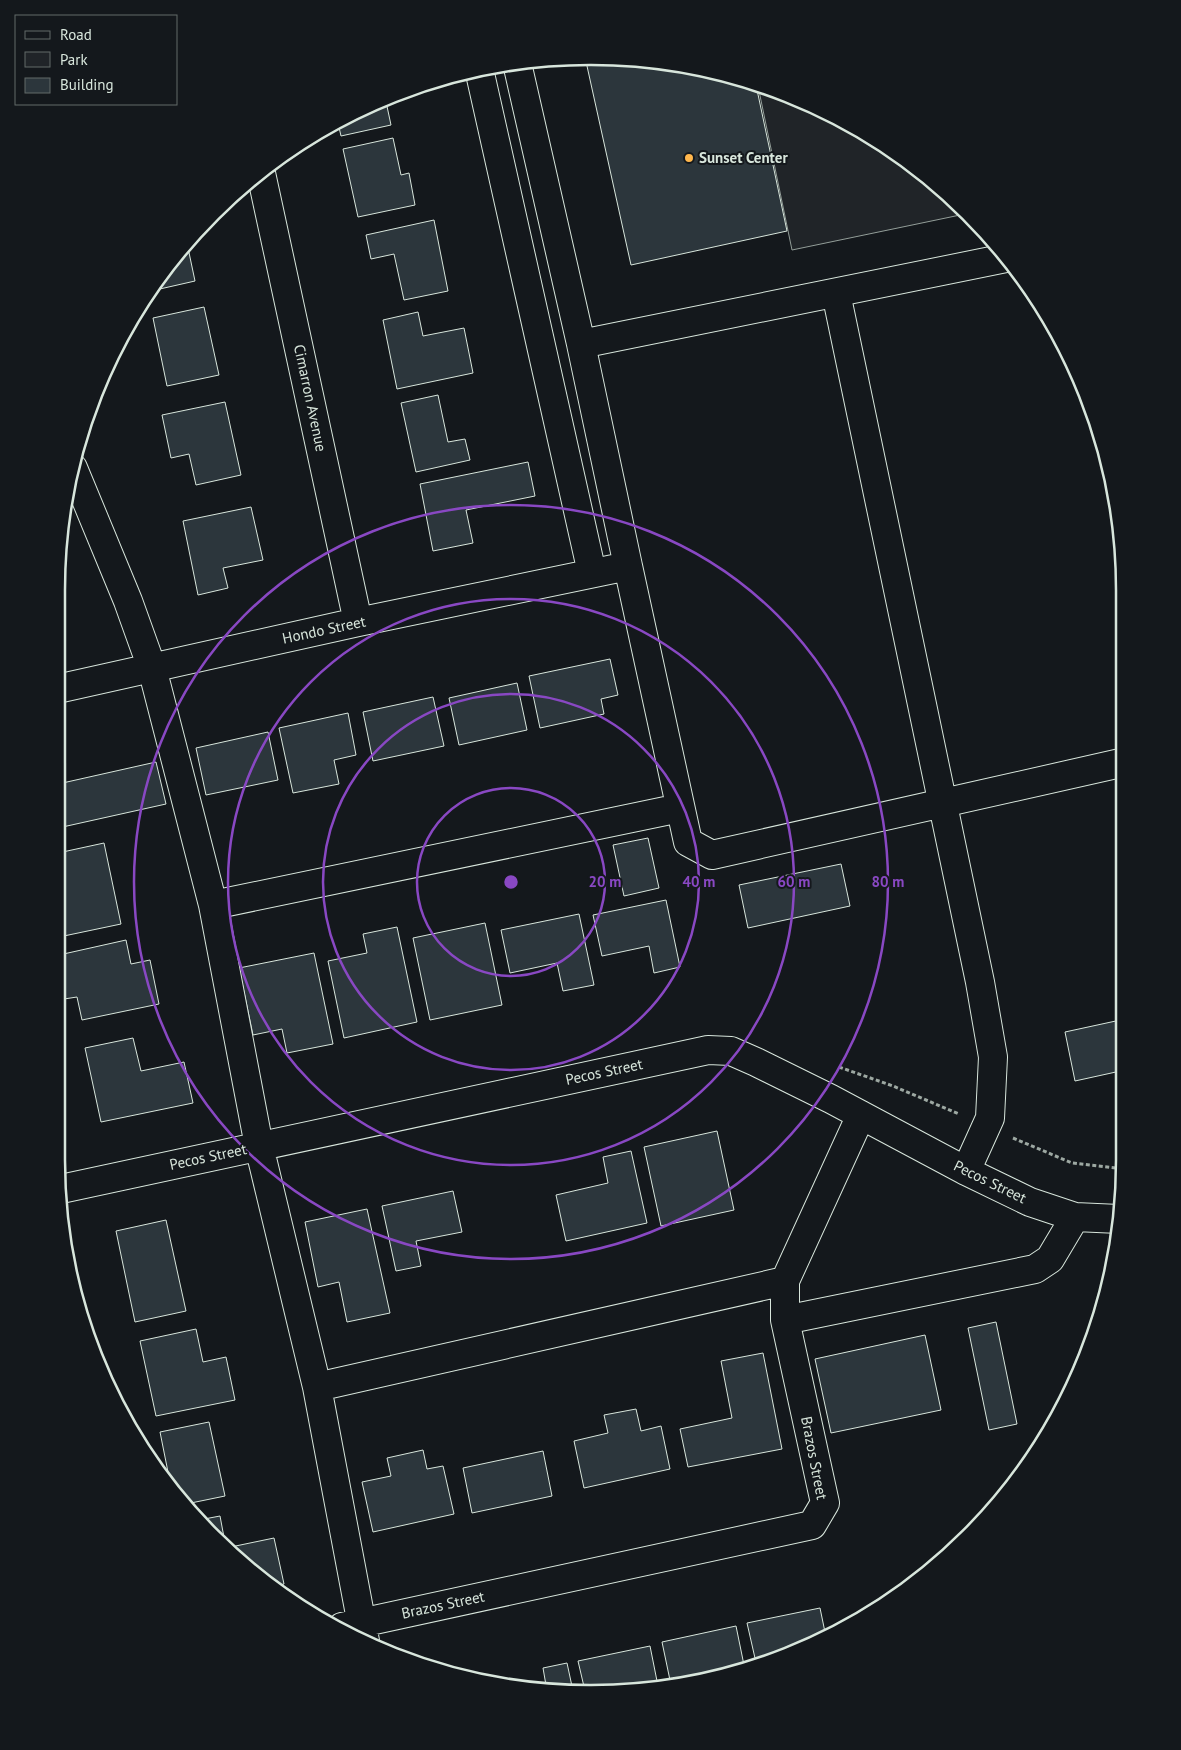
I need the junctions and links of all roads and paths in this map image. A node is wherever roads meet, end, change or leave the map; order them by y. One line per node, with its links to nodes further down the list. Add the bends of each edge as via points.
1 (519, 69): 6 (street)
2 (481, 77): 9 (street)
3 (263, 181): 10 (street, Cimarron Avenue)
4 (998, 260): 5 (street)
5 (836, 292): 6 (street); 14 (street)
6 (580, 344): 8 (street)
7 (77, 478): 11 (street)
8 (628, 566): 9 (street, Hondo Street); 15 (street)
9 (592, 573): 10 (street, Hondo Street)
10 (358, 622): 11 (street, Hondo Street)
11 (152, 668): 12 (street, Hondo Street); 16 (street)
12 (65, 687)
13 (1116, 764): 14 (street)
14 (943, 803): 15 (street, via 712,855 688,842); 19 (street, via 994,1057 990,1118)
15 (680, 808): 16 (street)
16 (213, 905): 20 (street)
17 (830, 1064): 19 (path, via 893,1086)
18 (861, 1115): 20 (street, Pecos Street, via 748,1058 732,1052 708,1050); 22 (street, Pecos Street); 26 (street)
19 (986, 1126): 21 (path, via 1072,1163); 22 (street)
20 (260, 1146): 23 (street, Pecos Street); 28 (street)
21 (1116, 1168)
22 (966, 1171): 24 (street, Pecos Street, via 1030,1202)
23 (66, 1188)
24 (1075, 1217): 25 (street, Pecos Street); 27 (street, via 1050,1259 1035,1269)
25 (1113, 1219)
26 (785, 1281): 27 (street, Brazos Street); 28 (street)
27 (785, 1320): 29 (street, Brazos Street, via 825,1503 812,1525)
28 (316, 1387): 29 (street)
29 (356, 1630)

